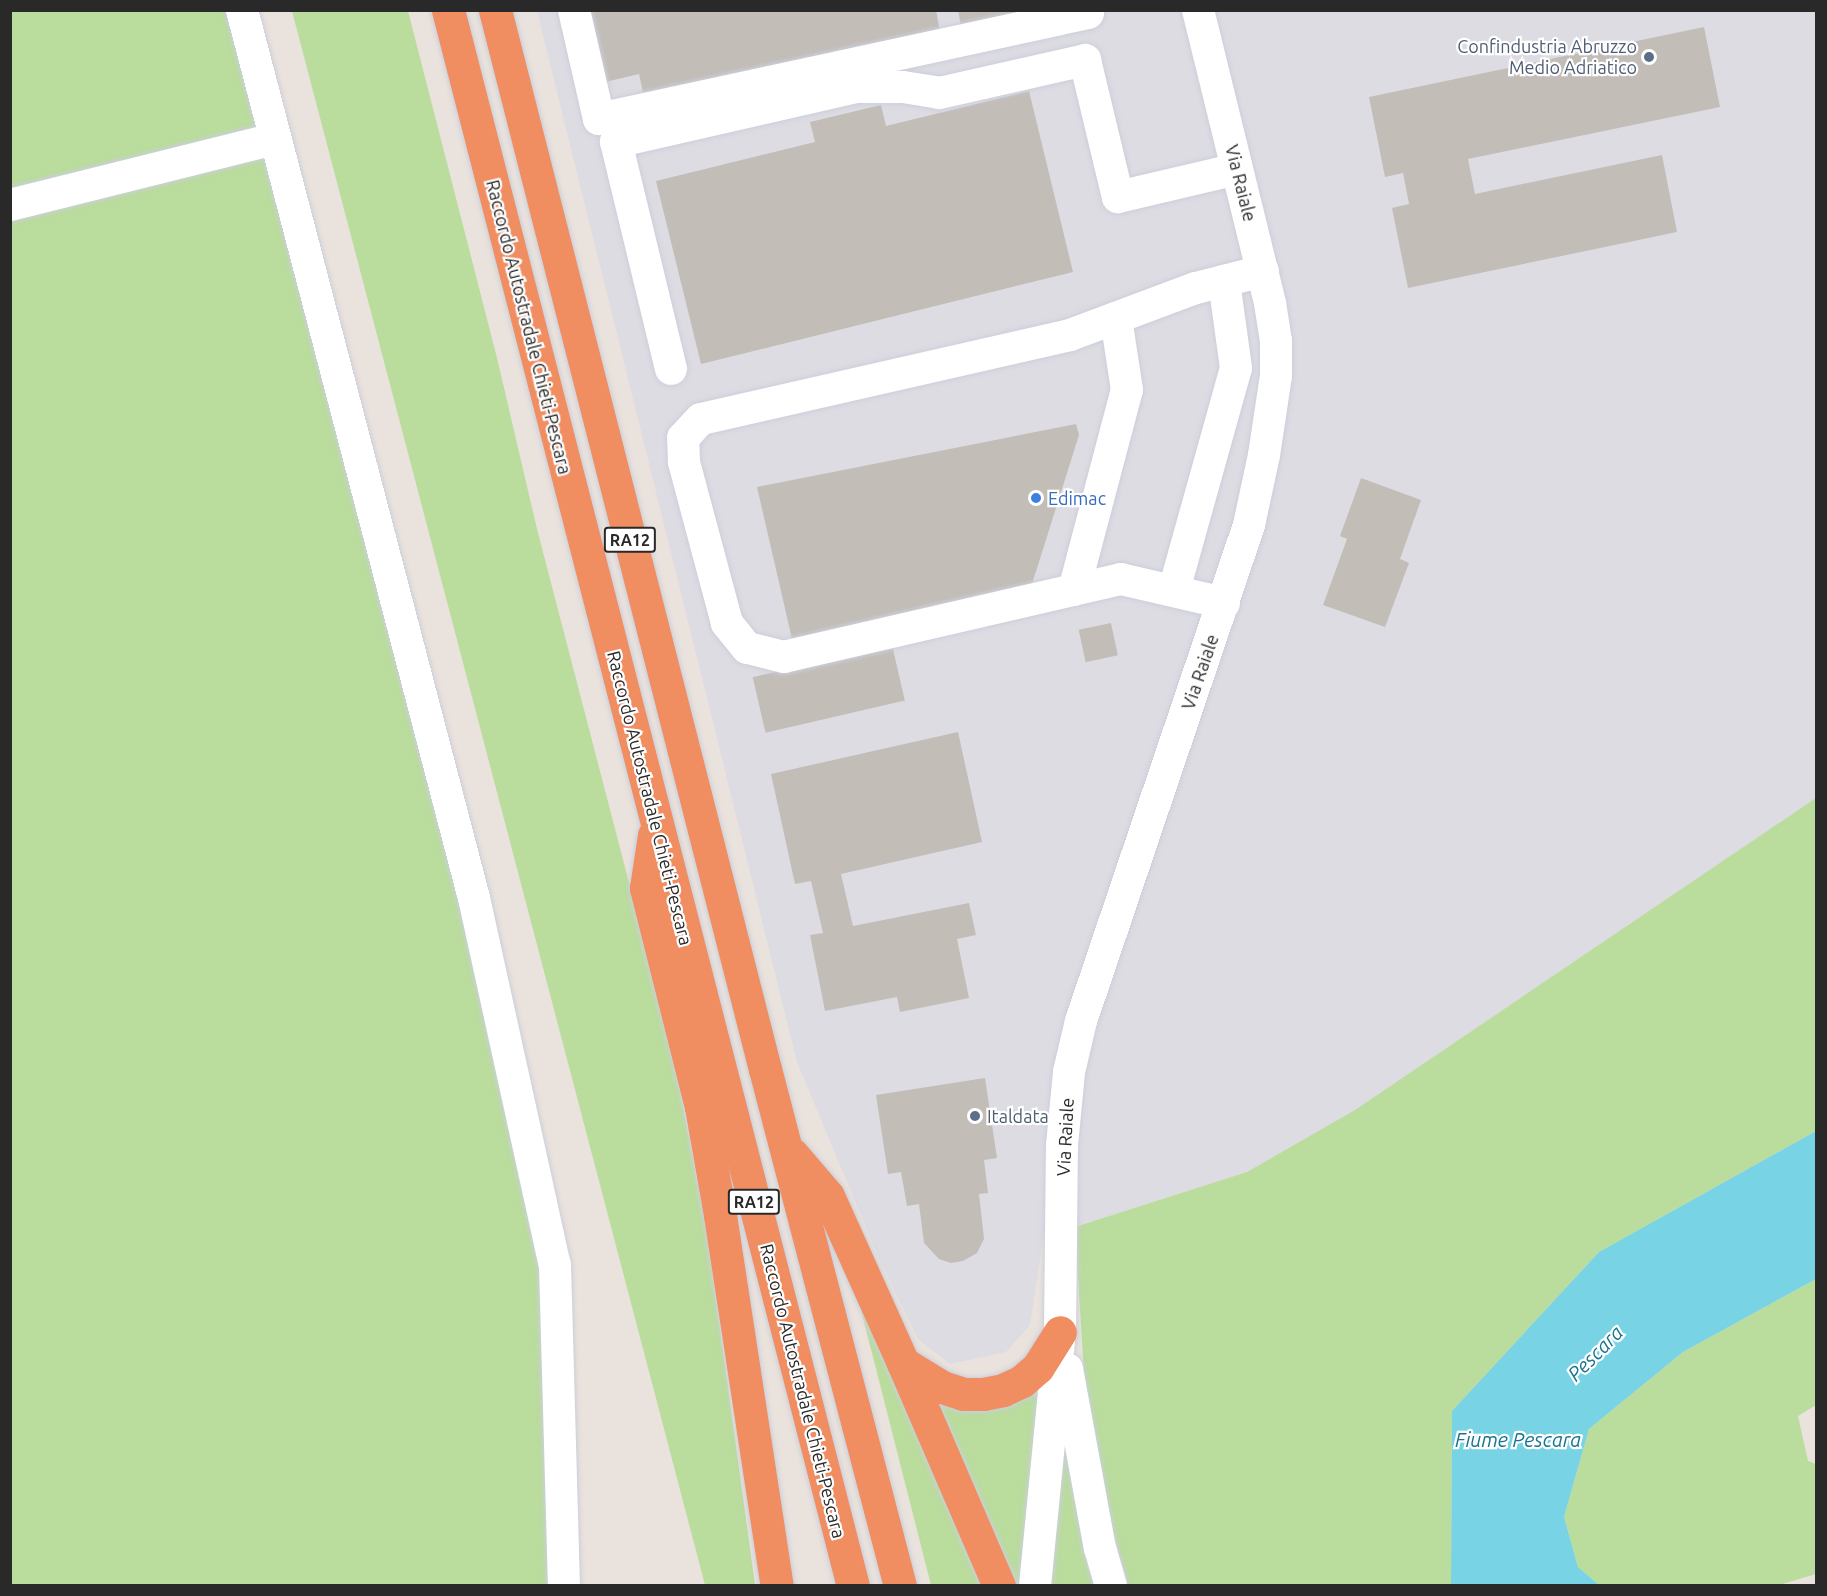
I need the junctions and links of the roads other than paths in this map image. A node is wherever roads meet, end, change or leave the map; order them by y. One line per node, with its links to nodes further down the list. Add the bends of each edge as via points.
1 (242, 10): 7 (street)
2 (448, 10): 17 (highway, Raccordo Autostradale Chieti-Pescara / RA12)
3 (495, 10): 18 (highway, RA12)
4 (574, 10): 5 (street, via 599,119)
5 (1088, 10)
6 (1198, 10): 8 (street, Via Raiale)
7 (275, 139): 9 (street); 21 (street, via 474,898 555,1265)
8 (1237, 169): 10 (street, Via Raiale); 13 (street, via 1118,197 1085,60 939,93 903,87 856,87 616,142)
9 (10, 206)
10 (1263, 271): 11 (street); 16 (street, Via Raiale, via 1276,341 1276,376 1249,525)
11 (1224, 281): 12 (street); 15 (street, via 1236,368)
12 (1116, 318): 14 (street, via 1127,390); 14 (street, via 1070,335 701,419 683,438 684,462 727,623 747,648 784,657)
13 (671, 369)
14 (1074, 590): 15 (street, via 1121,579)
15 (1174, 590): 16 (street)
16 (1224, 603): 19 (street, Via Raiale, via 1081,1021 1071,1062 1062,1145)
17 (656, 819): 22 (highway, via 646,888 701,1107); 23 (highway, Raccordo Autostradale Chieti-Pescara / RA12)
18 (788, 1150): 20 (highway, via 828,1196); 24 (highway, RA12)
19 (1060, 1332): 20 (highway, via 1038,1367 1022,1381 993,1392 963,1394 942,1387); 26 (street, Via Raiale); 27 (street, Via Raiale, via 1100,1548)
20 (903, 1364): 25 (highway)
21 (564, 1586)
22 (777, 1586)
23 (853, 1586)
24 (900, 1586)
25 (999, 1586)
26 (1035, 1586)
27 (1111, 1586)

